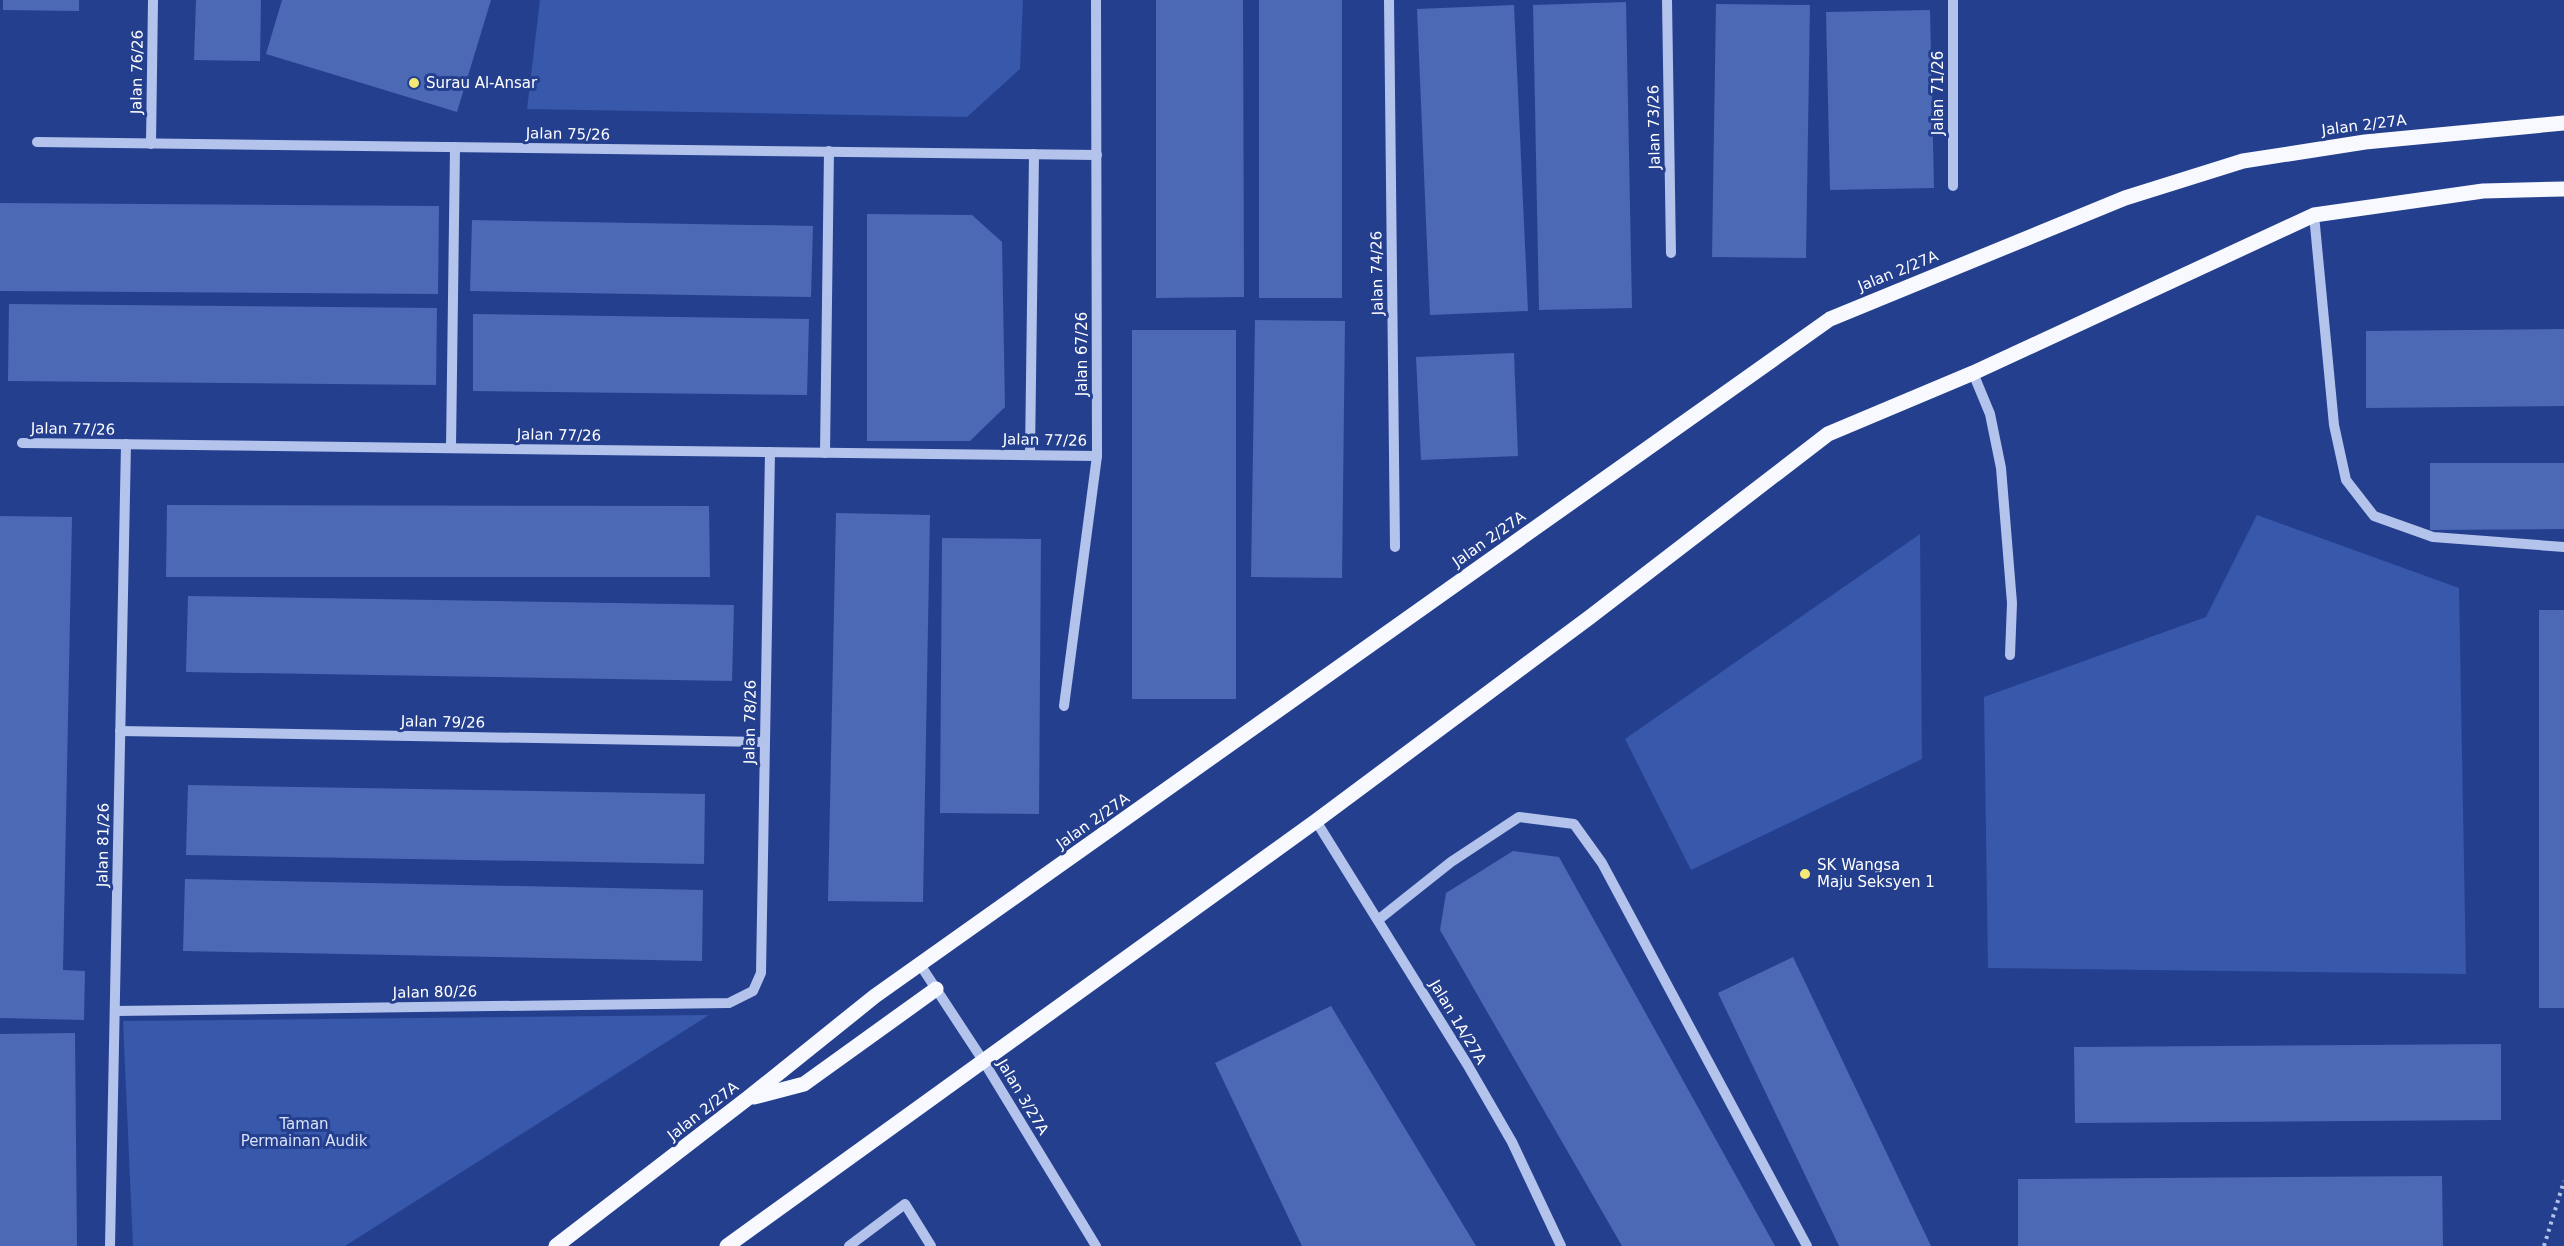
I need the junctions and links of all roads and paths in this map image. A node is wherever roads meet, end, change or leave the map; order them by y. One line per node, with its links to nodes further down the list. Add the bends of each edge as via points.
1 (153, 0): 8 (street, Jalan 76/26)
2 (1096, 0): 12 (street, Jalan 67/26)
3 (1389, 0): 25 (street, Jalan 74/26)
4 (1667, 0): 16 (street, Jalan 73/26)
5 (1953, 0): 13 (street, Jalan 71/26)
6 (2564, 123): 33 (main road, Jalan 2/27A, via 2365,142 2243,161 2125,198 1830,319)
7 (38, 142): 8 (street, Jalan 75/26)
8 (151, 144): 9 (street, Jalan 75/26)
9 (455, 147): 10 (street, Jalan 75/26); 20 (street)
10 (829, 152): 11 (street, Jalan 75/26); 22 (street)
11 (1034, 154): 12 (street, Jalan 75/26); 23 (street)
12 (1097, 155): 24 (street, Jalan 67/26)
13 (1953, 186)
14 (2564, 189): 15 (main road, via 2483,191)
15 (2314, 215): 17 (main road); 26 (street, via 2334,425 2346,480 2373,516 2433,537)
16 (1671, 253)
17 (1974, 373): 27 (street, via 1990,414 2001,468 2012,603); 31 (main road, via 1828,434)
18 (22, 443): 19 (street, Jalan 77/26)
19 (126, 444): 20 (street, Jalan 77/26); 29 (street, Jalan 81/26)
20 (451, 448): 21 (street, Jalan 77/26)
21 (770, 452): 22 (street, Jalan 77/26); 30 (street, Jalan 78/26)
22 (825, 453): 23 (street, Jalan 77/26)
23 (1030, 455): 24 (street, Jalan 77/26)
24 (1097, 456): 28 (street, Jalan 67/26)
25 (1395, 547)
26 (2564, 547)
27 (2010, 656)
28 (1064, 706)
29 (120, 731): 30 (street, Jalan 79/26); 36 (street, Jalan 81/26)
30 (765, 742): 35 (street, Jalan 78/26, via 761,973)
31 (1316, 821): 32 (street, Jalan 1A/27A); 37 (main road)
32 (1378, 920): 46 (street, Jalan 1A/27A, via 1512,1142); 47 (street, via 1450,862 1519,816 1574,824 1602,863)
33 (921, 966): 34 (street, Jalan 3/27A); 38 (main road, Jalan 2/27A, via 875,996)
34 (936, 989): 37 (street, Jalan 3/27A); 38 (main road, via 804,1084)
35 (753, 991): 36 (street, Jalan 80/26, via 729,1003)
36 (115, 1011): 40 (street, Jalan 81/26)
37 (984, 1062): 42 (main road); 45 (street, Jalan 3/27A)
38 (748, 1098): 41 (main road, Jalan 2/27A)
39 (2564, 1181): 48 (path)
40 (110, 1246)
41 (556, 1246)
42 (727, 1246)
43 (849, 1246): 44 (street, via 905,1204)
44 (931, 1246)
45 (1096, 1246)
46 (1561, 1246)
47 (1807, 1246)
48 (2544, 1246)

